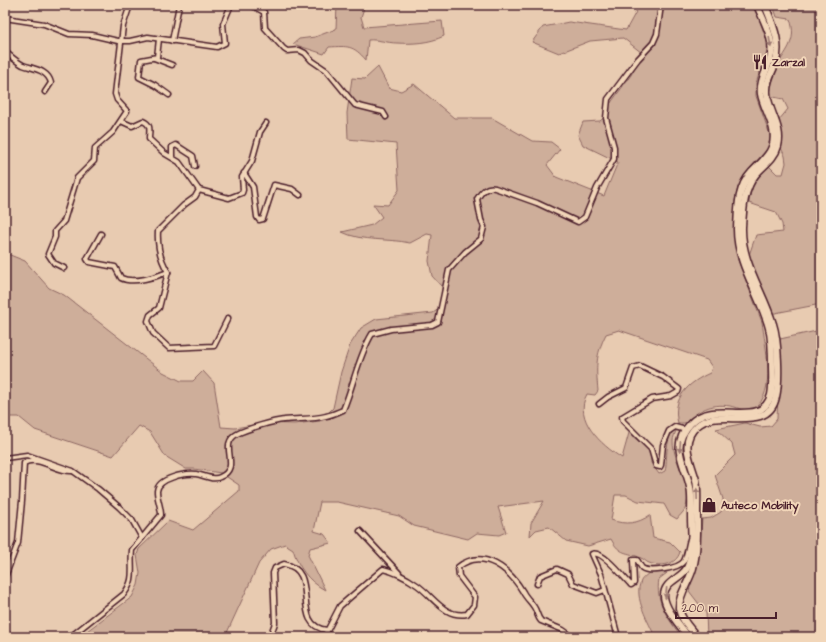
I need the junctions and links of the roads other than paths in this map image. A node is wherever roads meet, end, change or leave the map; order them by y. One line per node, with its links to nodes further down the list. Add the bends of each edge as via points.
1 (130, 5): 11 (street)
2 (179, 5): 10 (street)
3 (252, 5): 17 (street, via 264,12 265,28 284,49 305,53 327,71 355,105 383,112)
4 (661, 5): 35 (street, via 652,43 608,99 606,118 614,147 614,159 584,220 578,222 537,203 495,188 484,190 477,199 484,226 481,240 465,252 449,270 438,322 372,334 363,349 355,381 343,410 318,418 283,420 236,434 228,447 230,469 220,477 195,474 166,479 157,491 161,515)
5 (757, 5): 30 (main road, one-way to 30, via 771,42 770,58 761,89 773,127 774,143 770,153 747,177 742,187 737,231 741,258 769,329 771,396 767,403 755,412 707,413 694,420)
6 (765, 5): 40 (main road, one-way to 6, via 694,563 697,522 697,490 688,454 689,437 696,426 711,417 744,419 761,415 770,408 776,396 776,334 745,255 742,228 747,190 756,175 774,155 779,140 776,122 766,94 778,46 775,29)
7 (232, 6): 10 (street, via 223,24 225,43 211,47)
8 (5, 18): 11 (street, via 44,24 69,34 92,35)
9 (159, 39): 10 (street); 11 (street, via 148,37); 13 (street, via 157,55)
10 (172, 41)
11 (121, 42): 18 (street, via 115,94 117,100 127,108)
12 (5, 52): 15 (street, via 22,65 48,76 51,83)
13 (154, 58): 14 (street); 16 (street, via 141,60 139,77)
14 (172, 65)
15 (45, 92)
16 (169, 95)
17 (386, 117)
18 (121, 121): 20 (street, via 132,126 143,121 148,123 148,139); 26 (street, via 95,148 94,161 77,178 64,221 55,231 48,254 54,263)
19 (266, 123): 22 (street, via 260,132 252,161)
20 (172, 158): 21 (street, via 172,146 176,145 193,156); 23 (street, via 182,165)
21 (195, 166)
22 (244, 173): 23 (street, via 243,191 233,198); 24 (street, via 253,187 259,220 263,219 274,186 294,190)
23 (199, 190): 27 (street, via 195,197 158,231 157,244)
24 (300, 195)
25 (101, 234): 27 (street, via 87,259 89,262 112,265 125,280)
26 (64, 268)
27 (168, 272): 28 (street, via 159,308 148,320 153,333 162,343 169,348 214,346)
28 (228, 318)
29 (599, 404): 30 (street, via 626,388 633,368 642,367 678,387 678,391 671,396 650,400 624,415 623,421 652,448 655,465 661,465 663,446 669,431 675,427)
30 (686, 430): 34 (main road, one-way to 34, via 679,449 690,490)
31 (5, 458): 32 (street, via 27,455)
32 (73, 470): 35 (street, via 119,507 132,520); 37 (street, via 66,471 37,461 24,463 18,542)
33 (360, 531): 36 (street)
34 (691, 536): 38 (main road, via 688,566 683,574); 41 (street, via 684,560 670,569 646,569 642,568 637,560 633,560 634,584 631,585 614,565 593,553 592,558 601,574)
35 (142, 538): 45 (street, via 132,550 132,579 124,594)
36 (401, 575): 44 (street, via 380,570 340,606); 48 (street, via 419,586 443,609 462,615 467,614 475,600 471,590 459,576 458,567 469,560 490,561 502,567 514,578 535,607 540,621)
37 (5, 577)
38 (674, 580): 40 (main road, via 683,583); 43 (main road, one-way to 43, via 665,589)
39 (537, 584): 41 (street, via 540,576 557,569 568,574 573,584 597,593)
40 (686, 588): 42 (main road)
41 (605, 590): 49 (street)
42 (679, 604): 43 (main road, via 674,607); 51 (main road, via 681,616)
43 (667, 606): 50 (main road)
44 (327, 630): 46 (street, via 315,628 310,621 301,576 296,568 284,564 275,568 273,573 274,623); 47 (street)
45 (70, 637)
46 (270, 637)
47 (324, 637)
48 (573, 637)
49 (618, 637)
50 (688, 637)
51 (697, 637)

